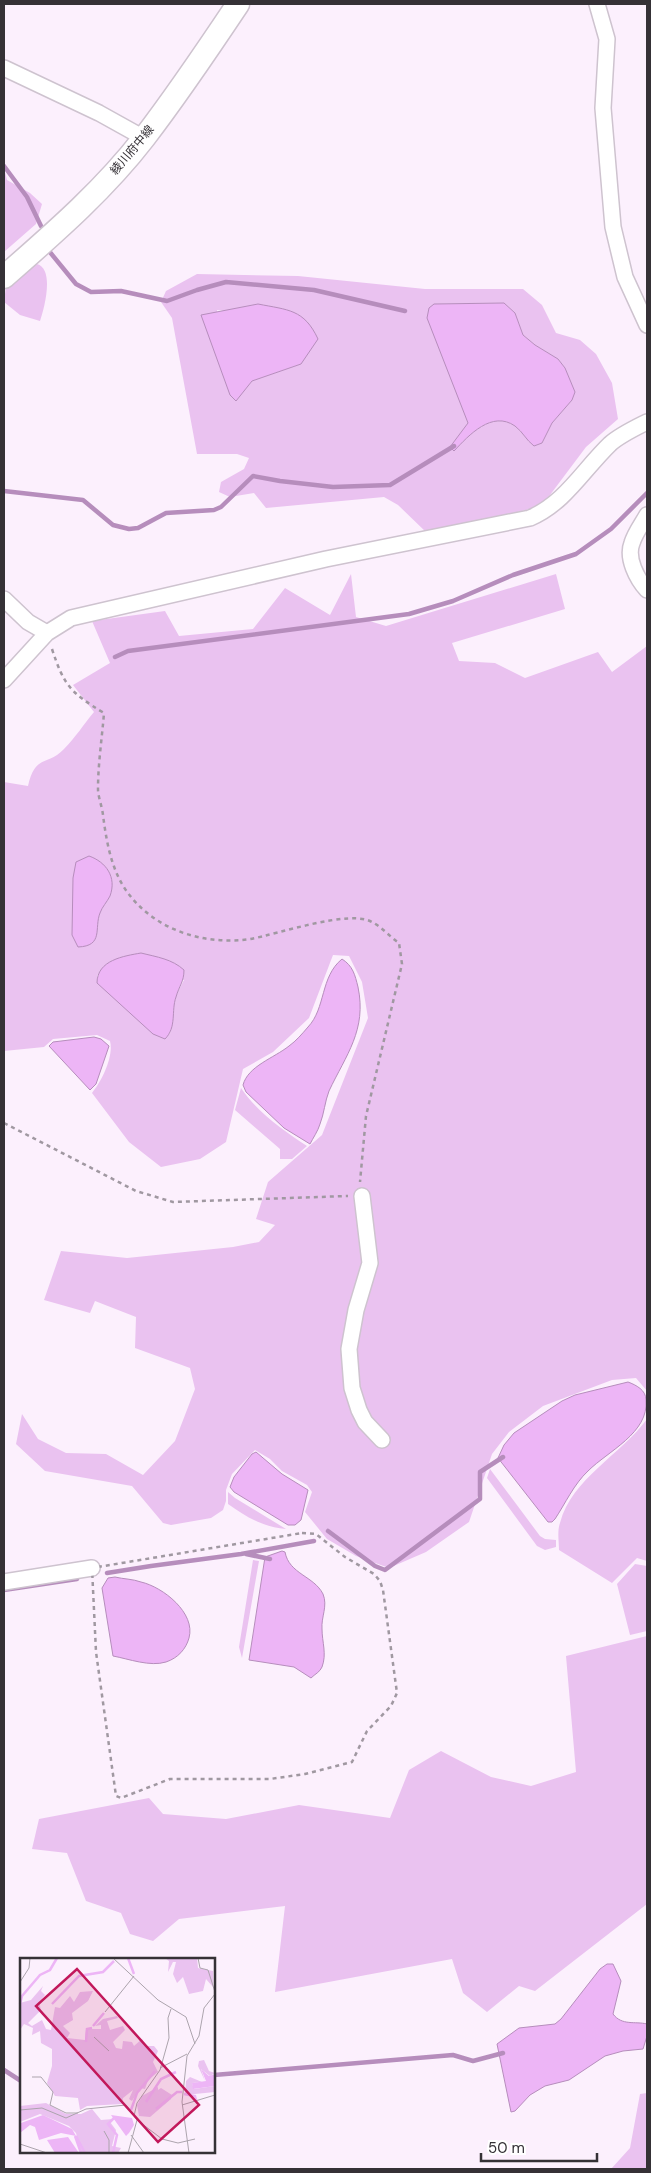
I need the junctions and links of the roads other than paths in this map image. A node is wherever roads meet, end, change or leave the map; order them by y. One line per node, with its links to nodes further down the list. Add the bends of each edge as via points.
1 (238, 4): 4 (main road, 綾川府中線)
2 (597, 4): 6 (street, via 607,38 603,108 613,227 625,277)
3 (4, 68): 4 (street)
4 (144, 138): 5 (main road, 綾川府中線, via 88,200)
5 (4, 277)
6 (647, 325)
7 (647, 422): 11 (street, via 611,443 561,499 543,513 530,518 326,559 118,606 71,618)
8 (647, 514): 9 (street, via 631,544 632,563 638,580)
9 (647, 590)
10 (4, 599): 11 (street, via 28,622)
11 (47, 633): 12 (street)
12 (4, 680)
13 (362, 1196): 14 (street, via 370,1263 349,1349 352,1388 358,1410)
14 (382, 1440)
15 (92, 1568): 16 (street)
16 (4, 1582)

